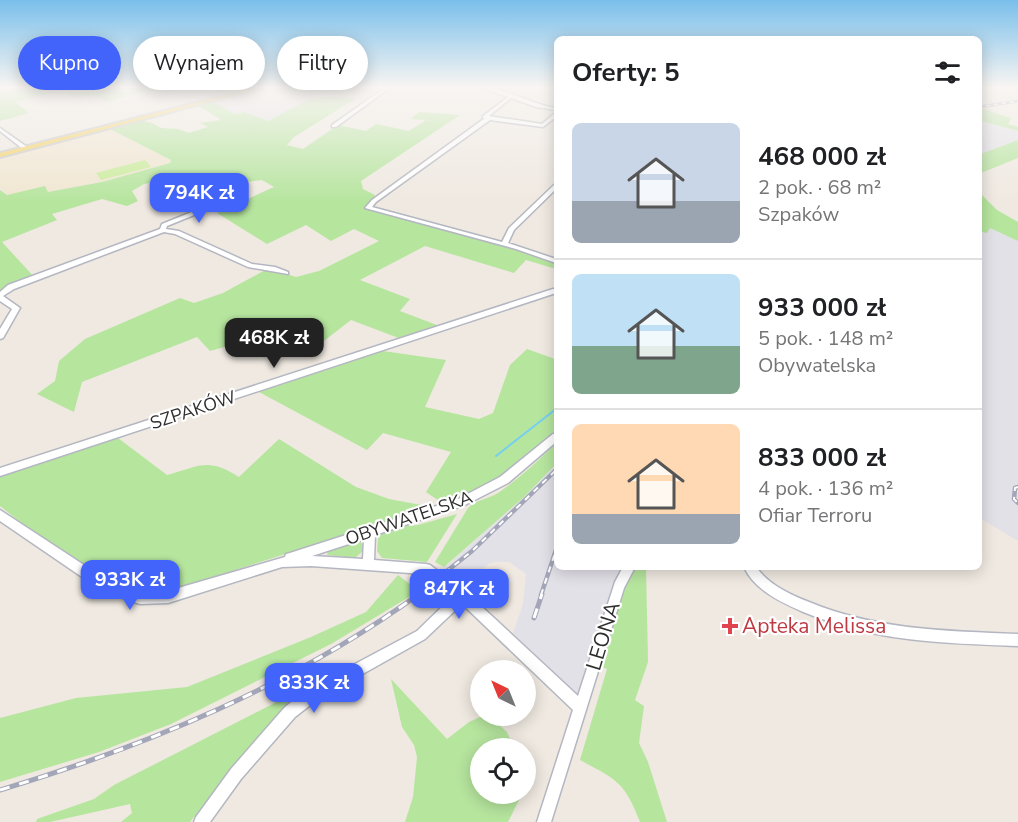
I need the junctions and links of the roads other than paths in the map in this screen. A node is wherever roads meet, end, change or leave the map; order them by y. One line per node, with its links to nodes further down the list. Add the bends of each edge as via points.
1 (114, 125): 4 (main road)
2 (479, 125): 9 (street, via 368,208)
3 (0, 129): 4 (street)
4 (25, 148): 5 (main road)
5 (0, 155)
6 (554, 188): 9 (street, via 511,229)
7 (219, 203): 8 (street, via 164,225)
8 (164, 230): 11 (street, via 177,232 250,266); 13 (street, via 28,280)
9 (504, 244): 10 (street)
10 (554, 260)
11 (286, 273)
12 (554, 292): 16 (street, SZPAKÓW)
13 (0, 297): 14 (street, via 16,308)
14 (0, 336)
15 (554, 439): 18 (street, OBYWATELSKA, via 522,468 484,492)
16 (0, 472)
17 (0, 515): 19 (street, OBYWATELSKA, via 86,573 140,598 168,597)
18 (370, 532): 19 (street, OBYWATELSKA); 20 (street)
19 (282, 562): 20 (street, OBYWATELSKA)
20 (368, 564): 23 (street, OBYWATELSKA, via 426,569)
21 (627, 570): 25 (street, LEONA)
22 (752, 570): 24 (street, via 762,582 787,599 858,626 917,636)
23 (462, 596): 25 (street, OBYWATELSKA); 26 (street, via 421,635 313,694 290,712)
24 (1018, 640)
25 (580, 707): 27 (street, LEONA)
26 (201, 822)
27 (544, 822)

